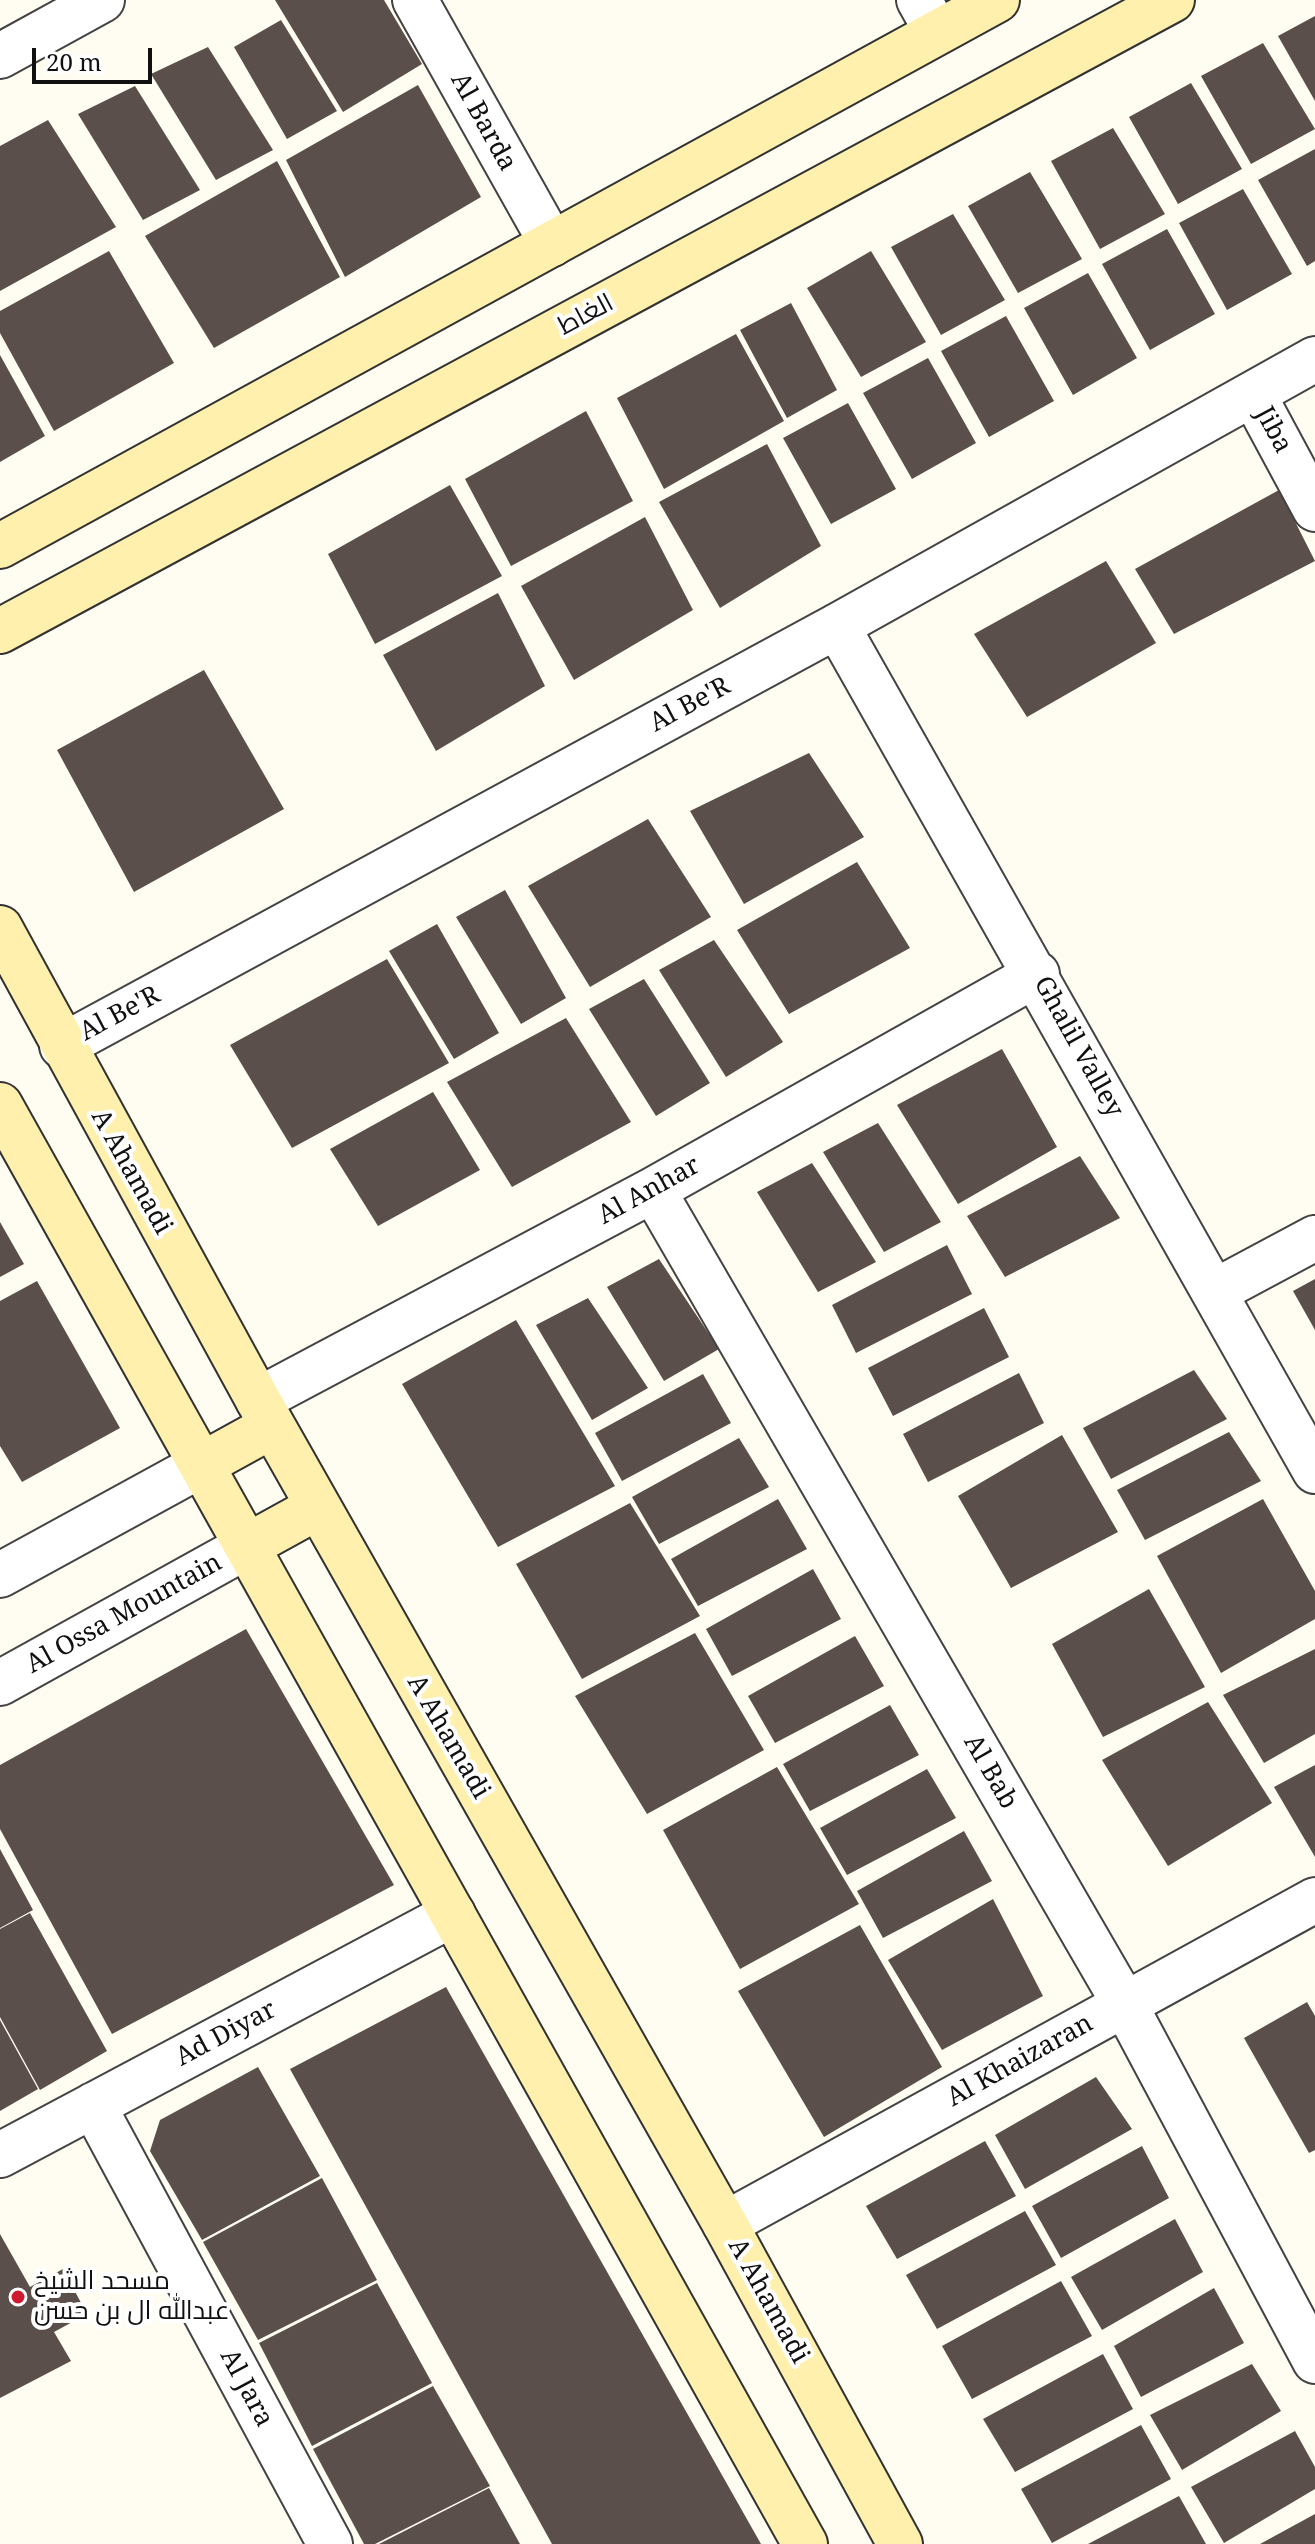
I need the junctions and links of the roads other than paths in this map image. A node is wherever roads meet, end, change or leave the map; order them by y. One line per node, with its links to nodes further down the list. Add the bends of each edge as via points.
1 (102, 0): 6 (street)
2 (415, 0): 7 (street, Al Barda)
3 (997, 0): 5 (street)
4 (1172, 0): 13 (street, الغاط)
5 (928, 16): 7 (street)
6 (6, 39)
7 (552, 244): 11 (street)
8 (1315, 359): 9 (street, Al Be'R)
9 (1253, 394): 10 (street, Jiba); 12 (street, Al Be'R)
10 (1315, 509)
11 (0, 546)
12 (837, 626): 15 (street, Ghalil Valley); 16 (street, Al Be'R)
13 (0, 631)
14 (0, 928): 16 (street, A Ahamadi)
15 (1037, 974): 18 (street, Al Anhar); 20 (street, Ghalil Valley)
16 (62, 1046): 21 (street, A Ahamadi)
17 (0, 1105): 22 (street)
18 (653, 1190): 21 (street, Al Anhar); 30 (street, Al Bab)
19 (1315, 1238): 20 (street)
20 (1214, 1292): 23 (street, Ghalil Valley)
21 (265, 1413): 22 (street); 24 (street, A Ahamadi)
22 (203, 1464): 25 (street); 26 (street)
23 (1315, 1471)
24 (318, 1507): 25 (street); 33 (street, A Ahamadi)
25 (249, 1545): 27 (street, Al Ossa Mountain); 29 (street)
26 (0, 1575)
27 (0, 1683)
28 (1315, 1900): 30 (street, Al Khaizaran)
29 (453, 1914): 31 (street, Ad Diyar); 36 (street)
30 (1124, 2003): 33 (street, Al Khaizaran); 34 (street, Al Bab)
31 (93, 2105): 32 (street, Ad Diyar); 35 (street, Al Jara)
32 (0, 2155)
33 (725, 2224): 37 (street, A Ahamadi)
34 (1315, 2361)
35 (330, 2544)
36 (805, 2544)
37 (900, 2544)

